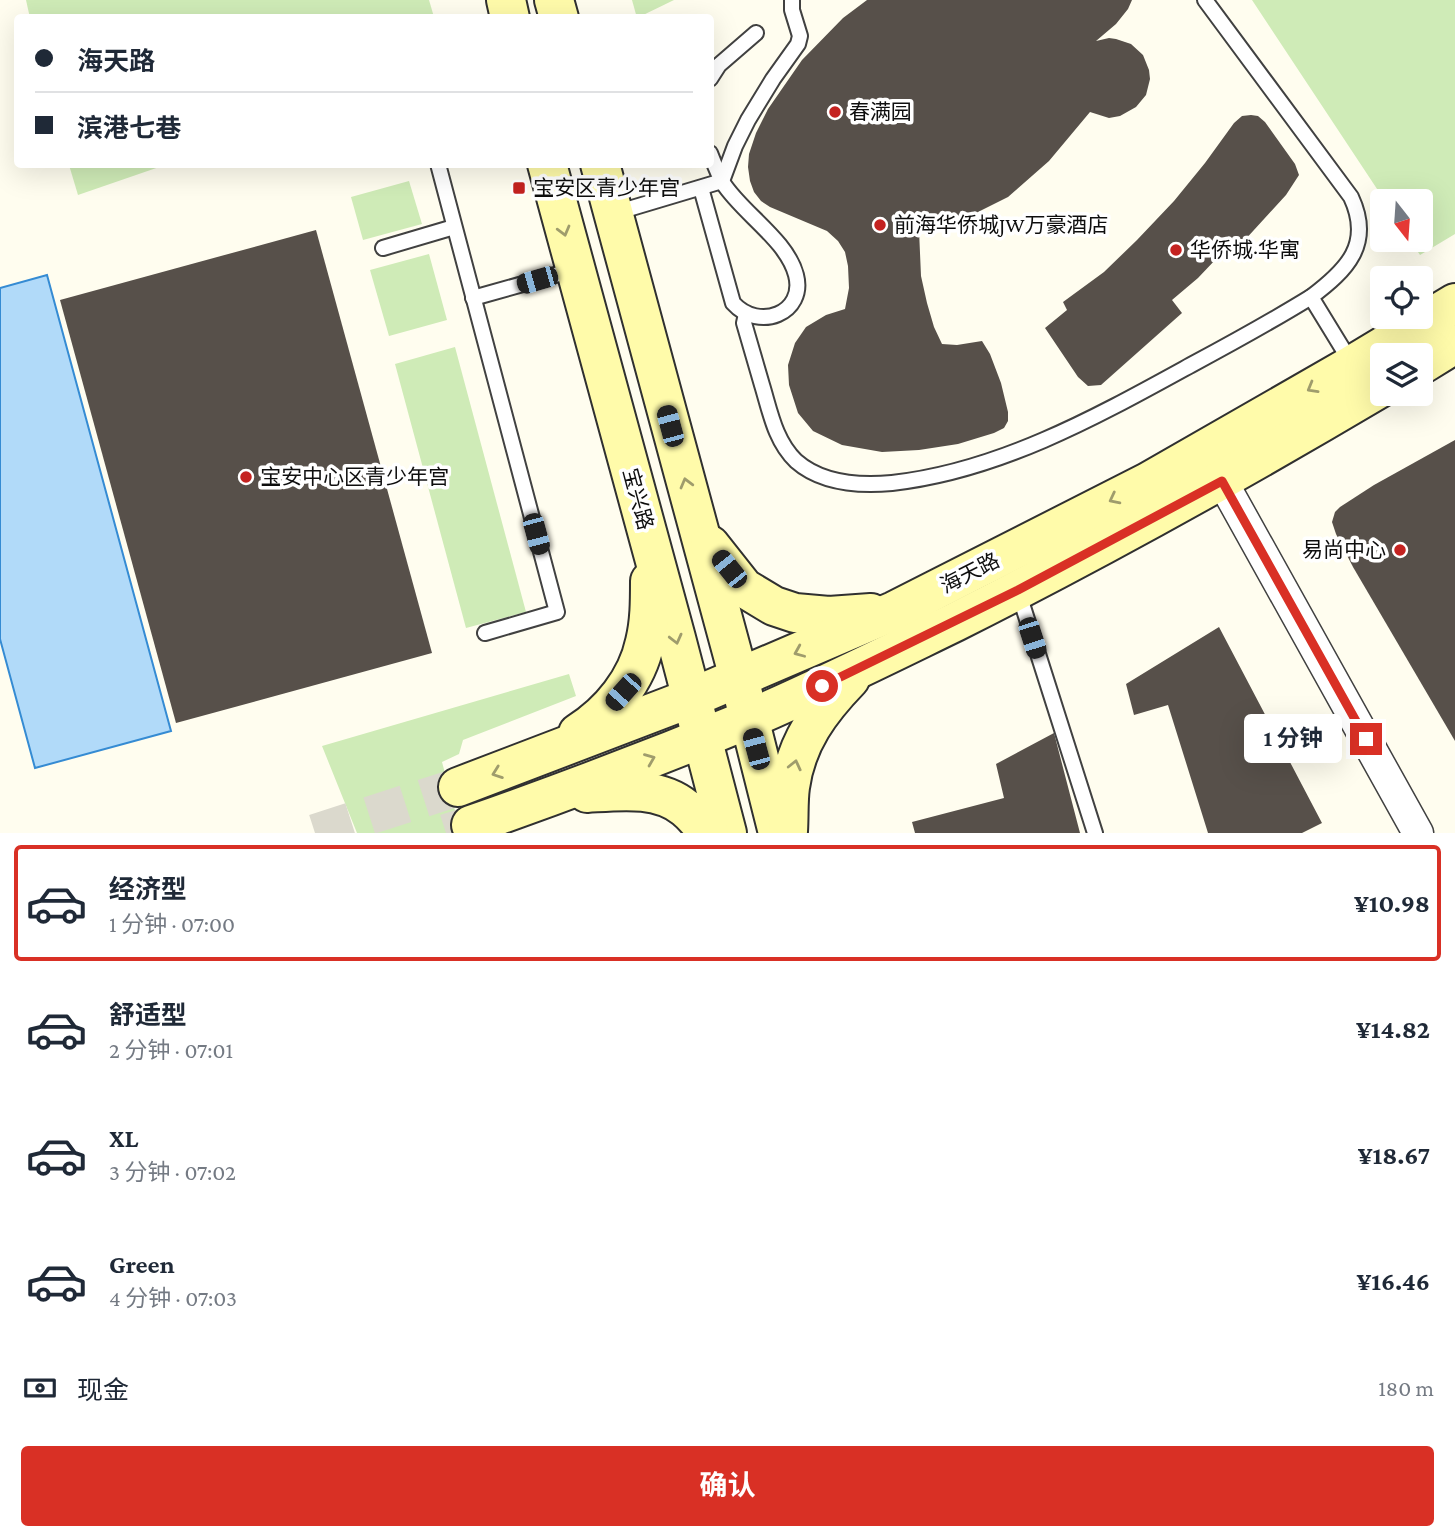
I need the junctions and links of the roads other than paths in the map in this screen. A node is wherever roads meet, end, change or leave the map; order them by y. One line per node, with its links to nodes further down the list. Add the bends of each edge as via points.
1 (792, 0): 9 (lane, via 798,44 747,120)
2 (1205, 0): 15 (lane, via 1357,210 1360,224 1354,251 1338,274)
3 (755, 33): 4 (lane)
4 (714, 73)
5 (714, 162): 9 (lane)
6 (439, 168): 12 (lane)
7 (548, 168): 14 (main road, 宝兴路, one-way to 14)
8 (601, 168): 11 (main road)
9 (722, 181): 10 (lane); 18 (lane, via 778,244 797,279 795,296 785,310 770,317)
10 (701, 188): 11 (lane); 18 (lane, via 733,303)
11 (613, 214): 24 (main road, one-way to 11)
12 (454, 227): 13 (lane); 16 (lane)
13 (383, 248)
14 (575, 270): 16 (lane); 25 (main road, 宝兴路)
15 (1311, 297): 18 (lane, via 1151,387 1045,439 988,462 878,484 830,479 807,469 789,453 771,415 744,323); 21 (lane)
16 (473, 298): 28 (lane, via 557,612)
17 (1455, 303): 21 (main road, 海天路)
18 (746, 314)
19 (1455, 344): 20 (main road)
20 (1433, 358)
21 (1352, 365): 27 (main road, 海天路, one-way to 27, via 1148,482)
22 (1370, 394): 23 (main road, 海天路)
23 (1222, 481): 26 (main road, 海天路); 43 (street)
24 (699, 532): 27 (main road, via 744,588 774,606 830,616); 30 (main road)
25 (651, 548): 31 (main road, 宝兴路, one-way to 31); 34 (main road, via 646,642 638,666 623,692 596,722)
26 (1018, 590): 29 (main road, 海天路); 42 (lane)
27 (894, 611): 30 (main road, 海天路, one-way to 30)
28 (485, 633)
29 (860, 668): 32 (main road, 海天路); 41 (main road, one-way to 29, via 790,786 802,741 829,700)
30 (738, 678): 31 (main road, 海天路); 32 (main road)
31 (691, 698): 33 (main road, 宝兴路); 34 (main road, 海天路)
32 (748, 719): 33 (main road, 海天路); 40 (main road)
33 (702, 738): 36 (main road, 海天路, one-way to 33); 39 (main road, 宝兴路)
34 (542, 756): 35 (main road, 海天路, one-way to 35)
35 (458, 787)
36 (557, 795): 37 (main road, 海天路); 38 (main road, via 628,790 654,794 685,808)
37 (471, 825)
38 (709, 833)
39 (727, 833)
40 (778, 833)
41 (788, 833)
42 (1095, 833)
43 (1418, 833)

